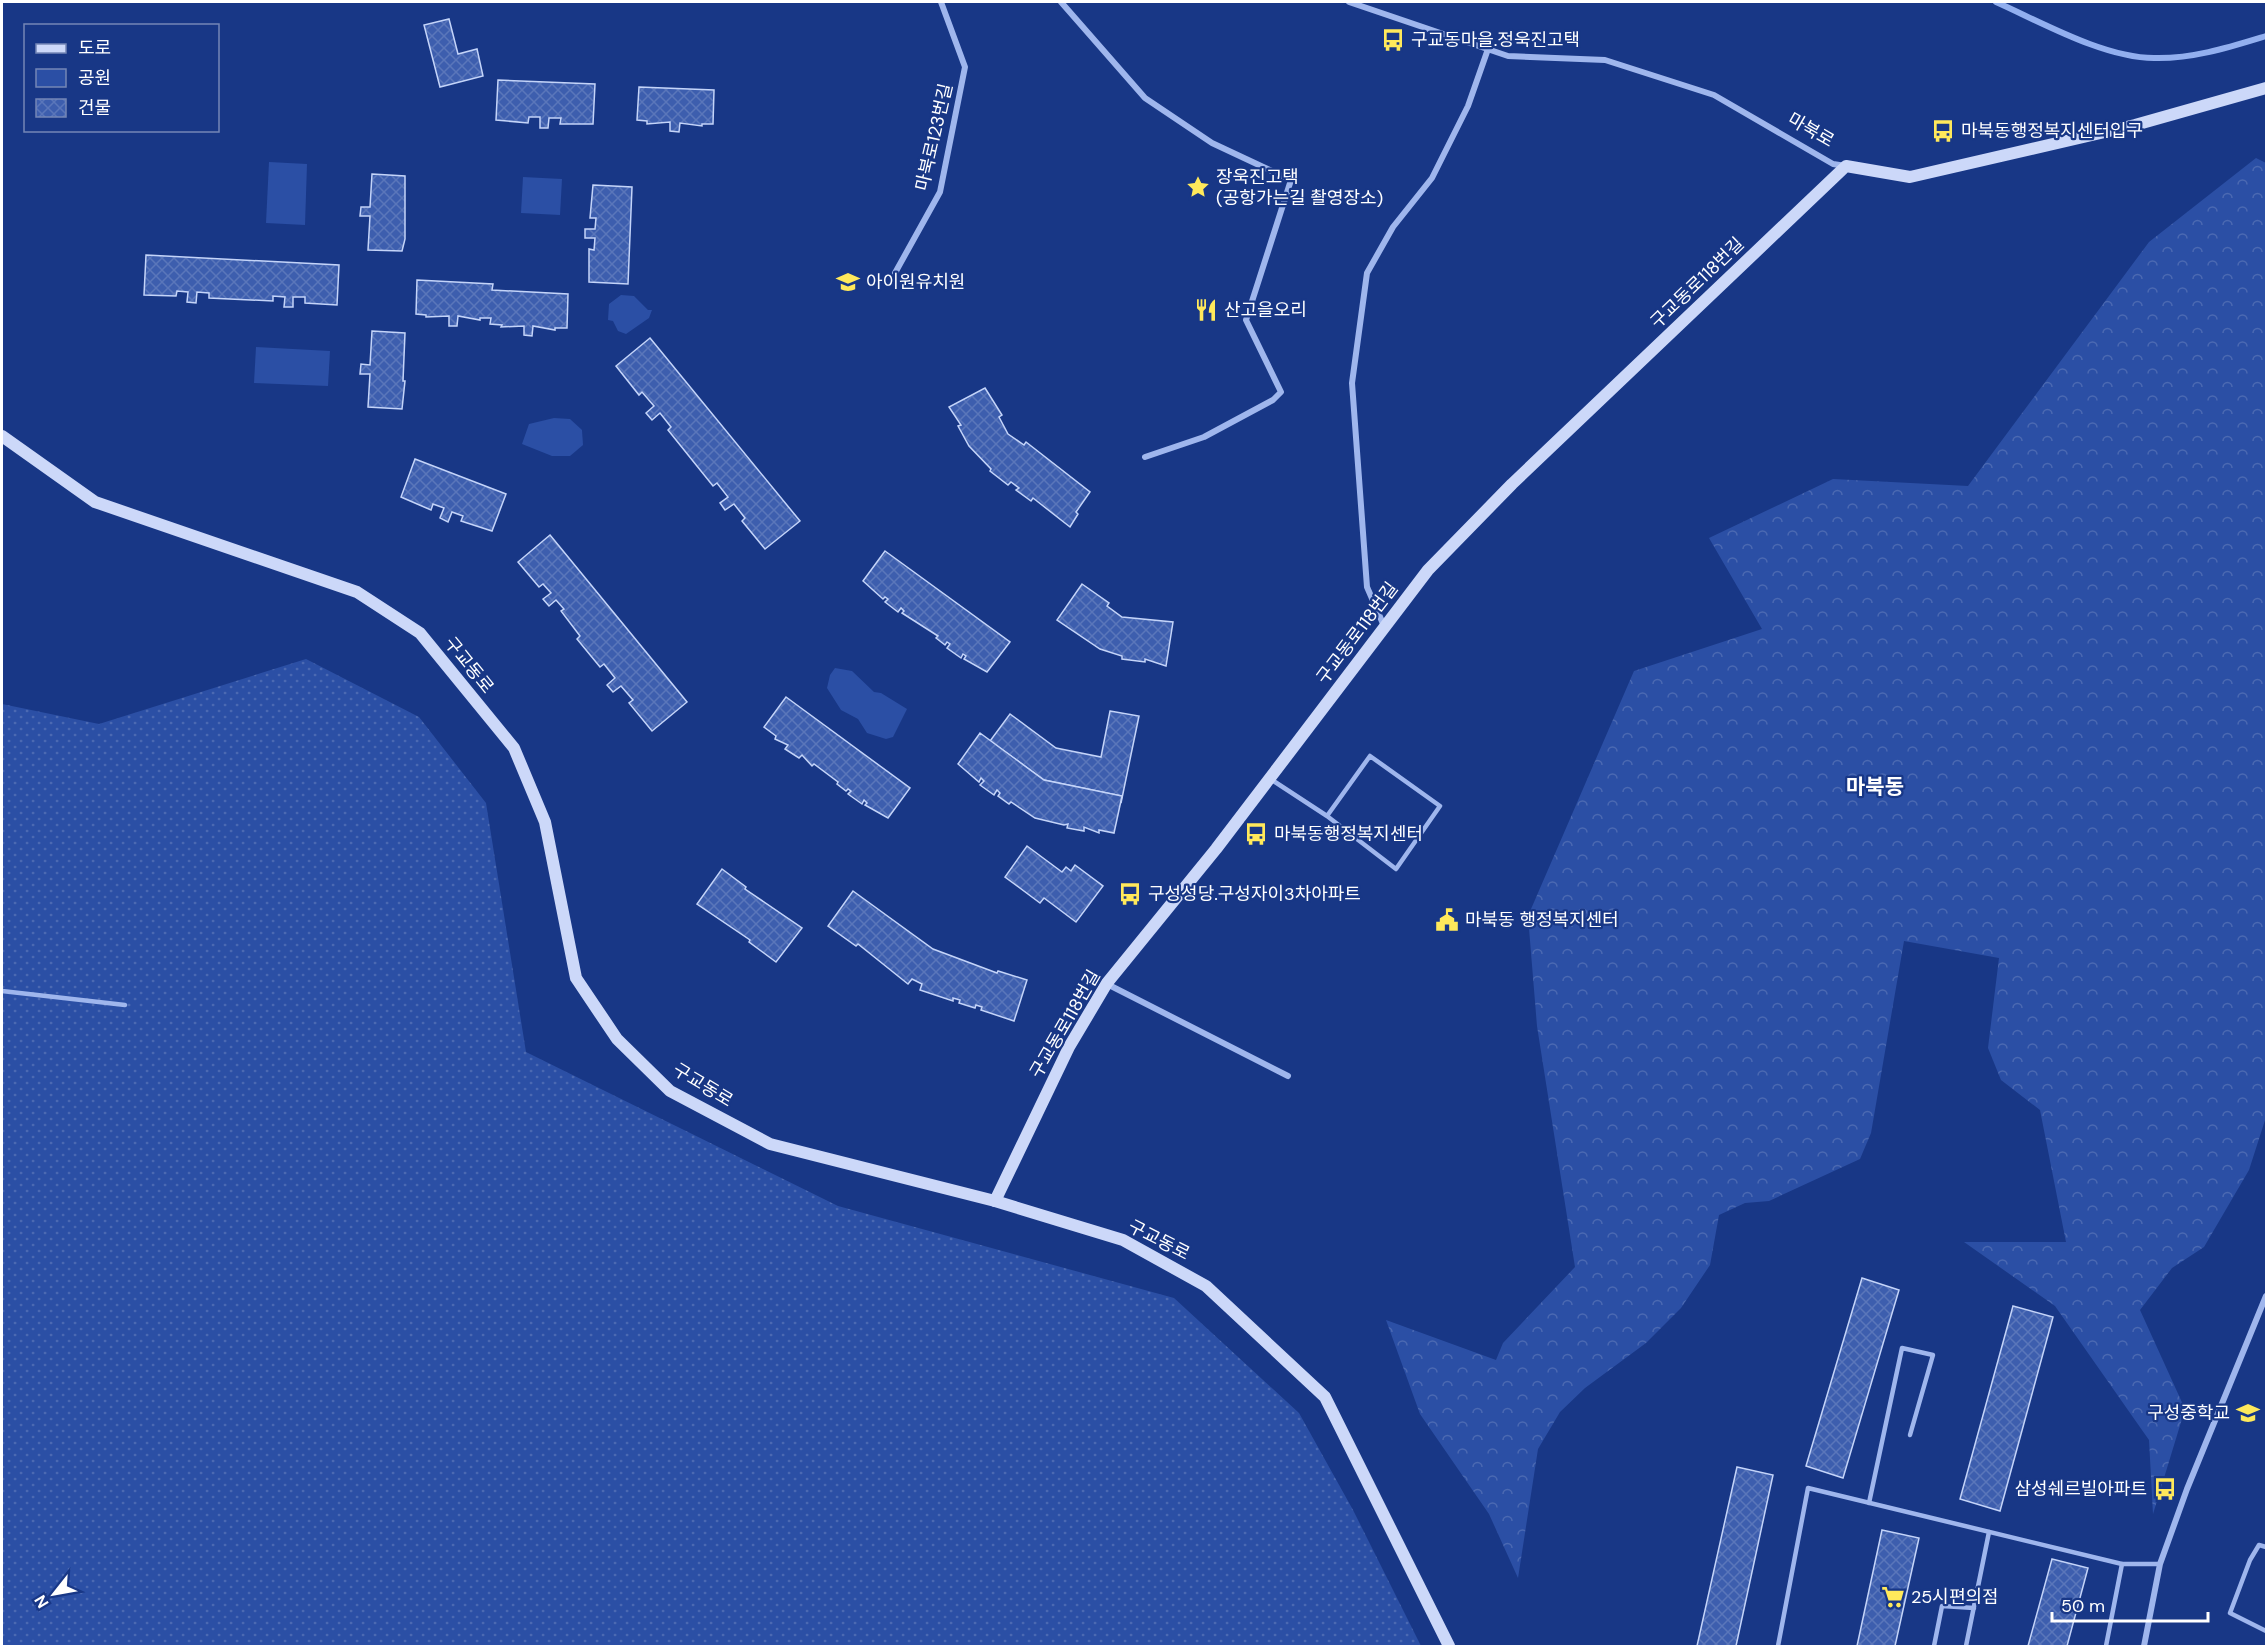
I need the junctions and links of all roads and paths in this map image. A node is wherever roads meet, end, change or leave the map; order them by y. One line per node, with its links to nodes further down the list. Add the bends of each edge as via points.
1 (941, 2): 7 (street, 마북로123번길, via 964,67 940,192)
2 (1061, 2): 9 (street, via 1145,98 1212,143 1291,180 1246,320 1281,392 1204,437)
3 (1348, 2): 4 (street, 마북로)
4 (1488, 48): 6 (street, 마북로, via 1508,56 1605,60 1714,95 1833,164); 10 (street, via 1468,106 1432,178 1393,227 1366,273 1352,383 1367,587)
5 (2266, 88): 6 (street, 마북로, via 2135,125 1910,177)
6 (1846, 166): 10 (street, 구교동로118번길, via 1512,484 1428,570)
7 (895, 273)
8 (2, 436): 17 (street, 구교동로, via 95,502 357,592 420,633 513,748 545,822 576,978 617,1039 670,1090 770,1144)
9 (1145, 457)
10 (1385, 627): 11 (street, 구교동로118번길)
11 (1270, 778): 12 (lane); 13 (street, 구교동로118번길)
12 (1327, 816): 12 (lane, via 1396,869 1440,806 1370,756)
13 (1107, 983): 16 (street); 17 (street, 구교동로118번길, via 1069,1047)
14 (2, 991): 15 (lane)
15 (125, 1005)
16 (1288, 1076)
17 (995, 1201): 27 (street, 구교동로, via 1123,1240 1206,1286 1325,1397)
18 (2266, 1296): 24 (street)
19 (1910, 1434): 20 (lane, via 1933,1356 1902,1348)
20 (1869, 1503): 21 (lane); 28 (lane, via 1808,1488)
21 (1989, 1532): 23 (lane); 25 (lane)
22 (2266, 1547): 26 (lane, via 2259,1545 2250,1560 2230,1613)
23 (2122, 1564): 24 (lane); 31 (lane)
24 (2160, 1564): 32 (street)
25 (1974, 1608): 29 (lane, via 1942,1605); 30 (lane)
26 (2266, 1630)
27 (1449, 1647)
28 (1778, 1647)
29 (1934, 1647)
30 (1966, 1647)
31 (2106, 1647)
32 (2144, 1647)

